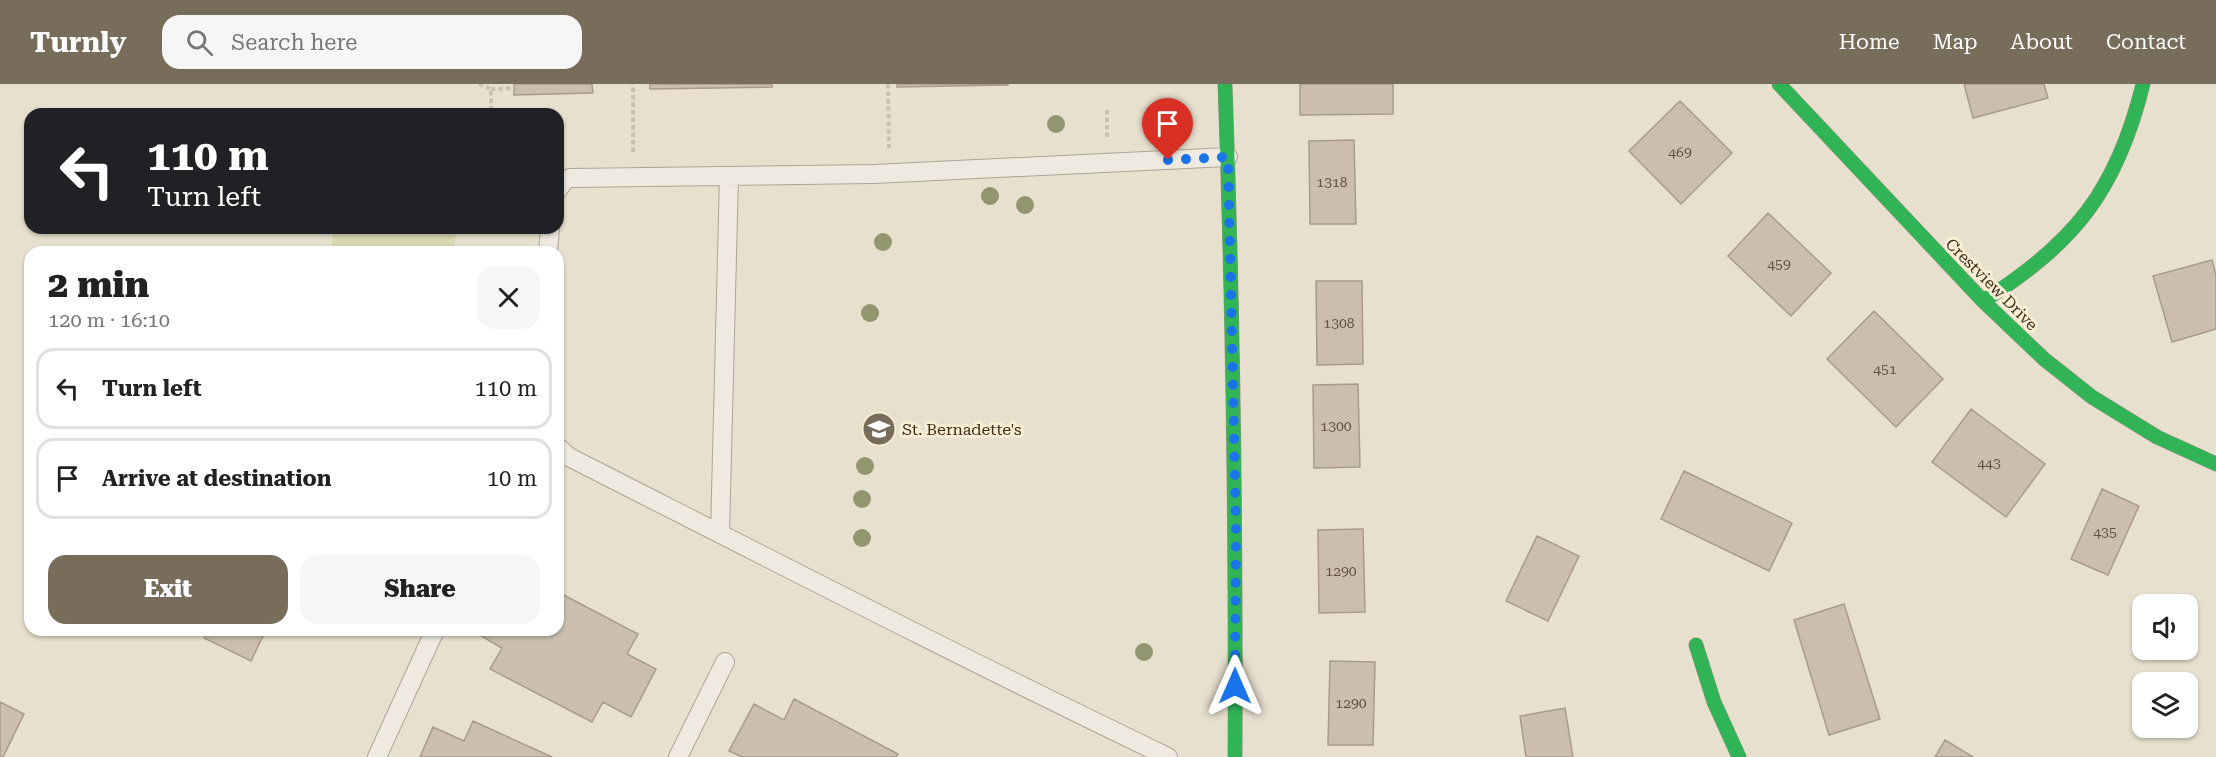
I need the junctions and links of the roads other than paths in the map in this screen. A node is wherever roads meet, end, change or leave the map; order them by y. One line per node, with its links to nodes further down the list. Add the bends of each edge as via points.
1 (1225, 84): 4 (street)
2 (1779, 84): 7 (street, Crestview Drive)
3 (2143, 84): 7 (street, via 2127,138 2108,179 2083,217 2053,251)
4 (1228, 157): 5 (lane, via 888,173); 17 (street, via 1236,527)
5 (729, 176): 6 (lane); 10 (lane)
6 (564, 181)
7 (1983, 301): 9 (street, Crestview Drive, via 2044,359 2092,397 2157,437)
8 (564, 452): 10 (lane)
9 (2216, 464)
10 (720, 534): 16 (lane)
11 (432, 636): 14 (lane)
12 (1696, 645): 18 (street, via 1707,689)
13 (725, 662): 15 (lane)
14 (377, 757)
15 (678, 757)
16 (1168, 757)
17 (1235, 757)
18 (1739, 757)

